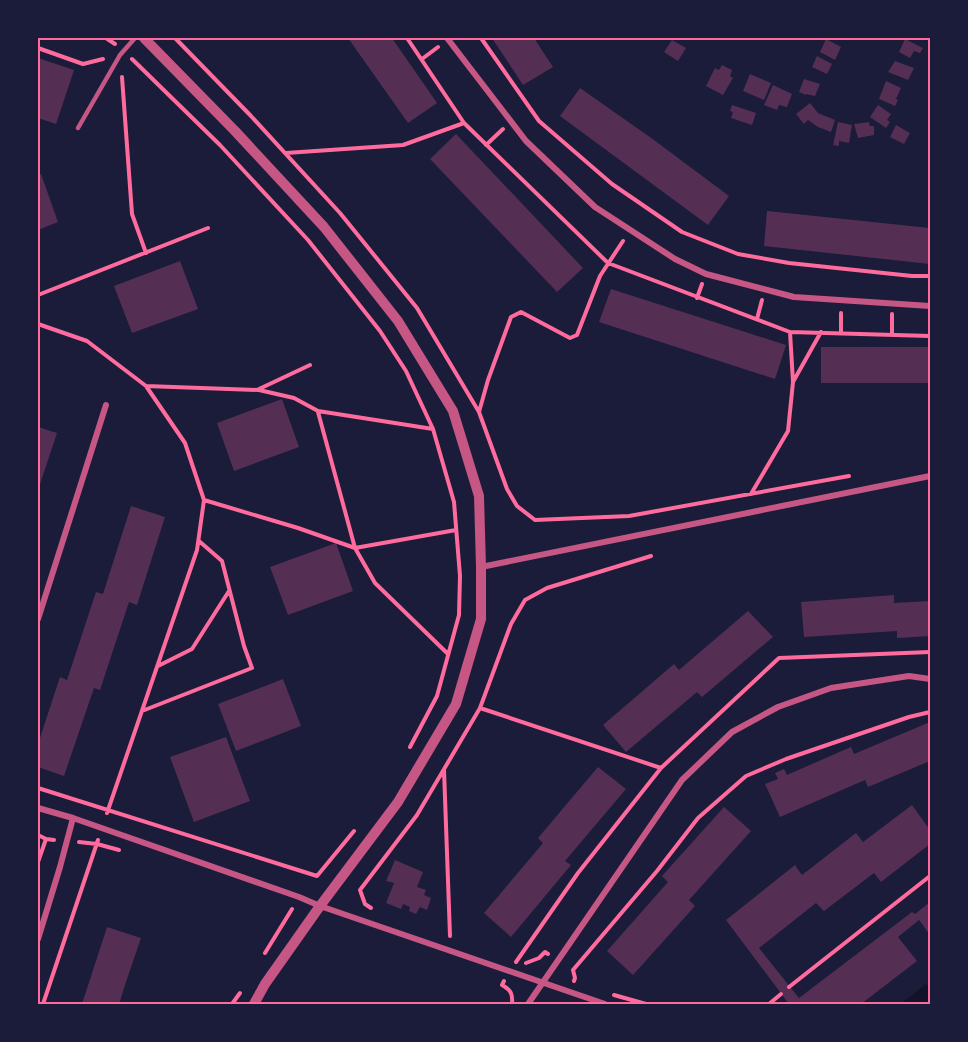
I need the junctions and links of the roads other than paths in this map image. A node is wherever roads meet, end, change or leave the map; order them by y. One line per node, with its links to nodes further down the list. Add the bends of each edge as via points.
1 (135, 38): 4 (lane)
2 (144, 38): 8 (street, via 324,227 399,321 453,411 479,496)
3 (448, 38): 5 (street, via 526,141 595,207 675,260 706,274 794,297)
4 (78, 128)
5 (930, 306)
6 (106, 405): 9 (street)
7 (930, 476): 8 (street)
8 (481, 567): 13 (street, via 481,619 456,704 398,802)
9 (38, 619)
10 (930, 679): 15 (street, via 909,676 831,688 778,707 732,732 682,780)
11 (38, 808): 12 (street)
12 (73, 818): 13 (street); 14 (street)
13 (320, 906): 15 (street); 16 (street)
14 (38, 939)
15 (542, 983): 17 (street); 18 (street)
16 (254, 1005)
17 (528, 1005)
18 (605, 1005)

